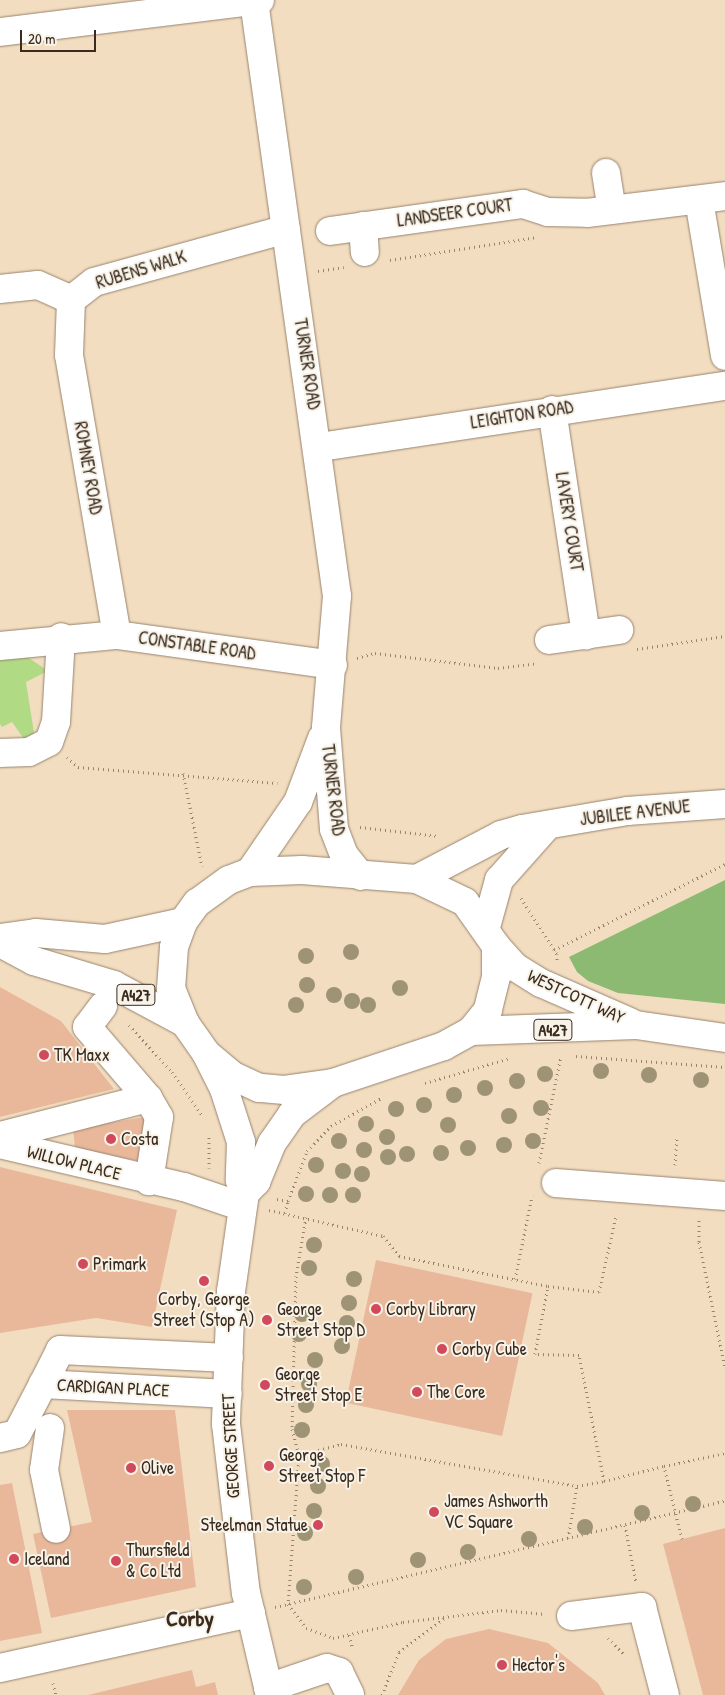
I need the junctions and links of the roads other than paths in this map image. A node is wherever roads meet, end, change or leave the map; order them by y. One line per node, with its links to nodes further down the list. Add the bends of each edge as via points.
1 (257, 0): 2 (main road); 6 (main road, TURNER ROAD)
2 (0, 32)
3 (606, 174): 5 (main road)
4 (712, 198): 5 (main road, LANDSEER COURT); 10 (main road, LANDSEER COURT)
5 (612, 210): 7 (main road, LANDSEER COURT, via 548,212 523,204 366,251)
6 (286, 229): 9 (main road, RUBENS WALK, via 94,282); 13 (main road, TURNER ROAD)
7 (330, 231)
8 (0, 289): 9 (main road, via 38,285)
9 (71, 300): 15 (main road, ROMNEY ROAD, via 69,355)
10 (725, 356)
11 (725, 386): 12 (main road, LEIGHTON ROAD)
12 (552, 410): 13 (main road, LEIGHTON ROAD); 16 (main road, LAVERY COURT)
13 (320, 446): 20 (main road, TURNER ROAD, via 337,596)
14 (619, 630): 16 (main road)
15 (116, 635): 17 (main road, CONSTABLE ROAD); 20 (main road, CONSTABLE ROAD)
16 (586, 635): 18 (main road)
17 (61, 637): 19 (main road, CONSTABLE ROAD); 22 (main road, via 56,722 49,742 29,752)
18 (549, 640)
19 (0, 646)
20 (333, 665): 21 (main road, TURNER ROAD)
21 (326, 728): 25 (main road, TURNER ROAD, via 298,802); 26 (main road, TURNER ROAD, via 334,829 344,855)
22 (0, 753)
23 (725, 804): 24 (main road, JUBILEE AVENUE, via 627,811)
24 (546, 827): 27 (main road, JUBILEE AVENUE, via 500,835); 29 (main road, via 499,880)
25 (250, 872): 26 (main road, via 302,870); 28 (main road, via 212,891)
26 (361, 876): 27 (main road)
27 (417, 879): 29 (main road, WESTCOTT WAY, via 465,902)
28 (183, 922): 30 (main road, via 105,939 36,932); 33 (main road, via 170,968 171,989)
29 (491, 937): 34 (main road, WESTCOTT WAY / A427, via 515,967 541,983); 35 (main road, via 496,977 488,1010)
30 (0, 938)
31 (0, 943): 33 (main road, A427, via 34,961 114,985)
32 (103, 1006): 39 (main road, via 87,1027)
33 (185, 1023): 37 (main road)
34 (636, 1025): 35 (main road, WESTCOTT WAY / A427); 36 (main road, WESTCOTT WAY / A427)
35 (471, 1031): 38 (main road, via 444,1046)
36 (725, 1038)
37 (206, 1053): 38 (main road, via 233,1076 258,1088); 45 (main road, GEORGE STREET, via 224,1088 241,1142 240,1180)
38 (334, 1083): 45 (main road, GEORGE STREET, via 292,1114 272,1143)
39 (148, 1098): 40 (main road, WILLOW PLACE); 42 (main road, via 159,1117)
40 (0, 1136)
41 (0, 1144): 42 (main road, WILLOW PLACE)
42 (149, 1181): 45 (main road, WILLOW PLACE)
43 (556, 1183): 44 (main road)
44 (725, 1196)
45 (252, 1201): 46 (main road, GEORGE STREET, via 231,1291)
46 (229, 1358): 47 (main road, via 60,1350); 48 (main road, GEORGE STREET)
47 (43, 1384): 48 (main road, CARDIGAN PLACE); 49 (main road, CARDIGAN PLACE)
48 (228, 1394): 52 (main road, GEORGE STREET, via 230,1479)
49 (25, 1419): 50 (main road, CARDIGAN PLACE, via 17,1434); 51 (main road, via 57,1431 44,1470)
50 (0, 1438)
51 (56, 1529)
52 (251, 1613): 54 (main road); 55 (main road, GEORGE STREET)
53 (572, 1616): 57 (main road, via 642,1607)
54 (0, 1668)
55 (269, 1692): 56 (main road, via 327,1668 339,1672)
56 (349, 1694)
57 (665, 1695)

